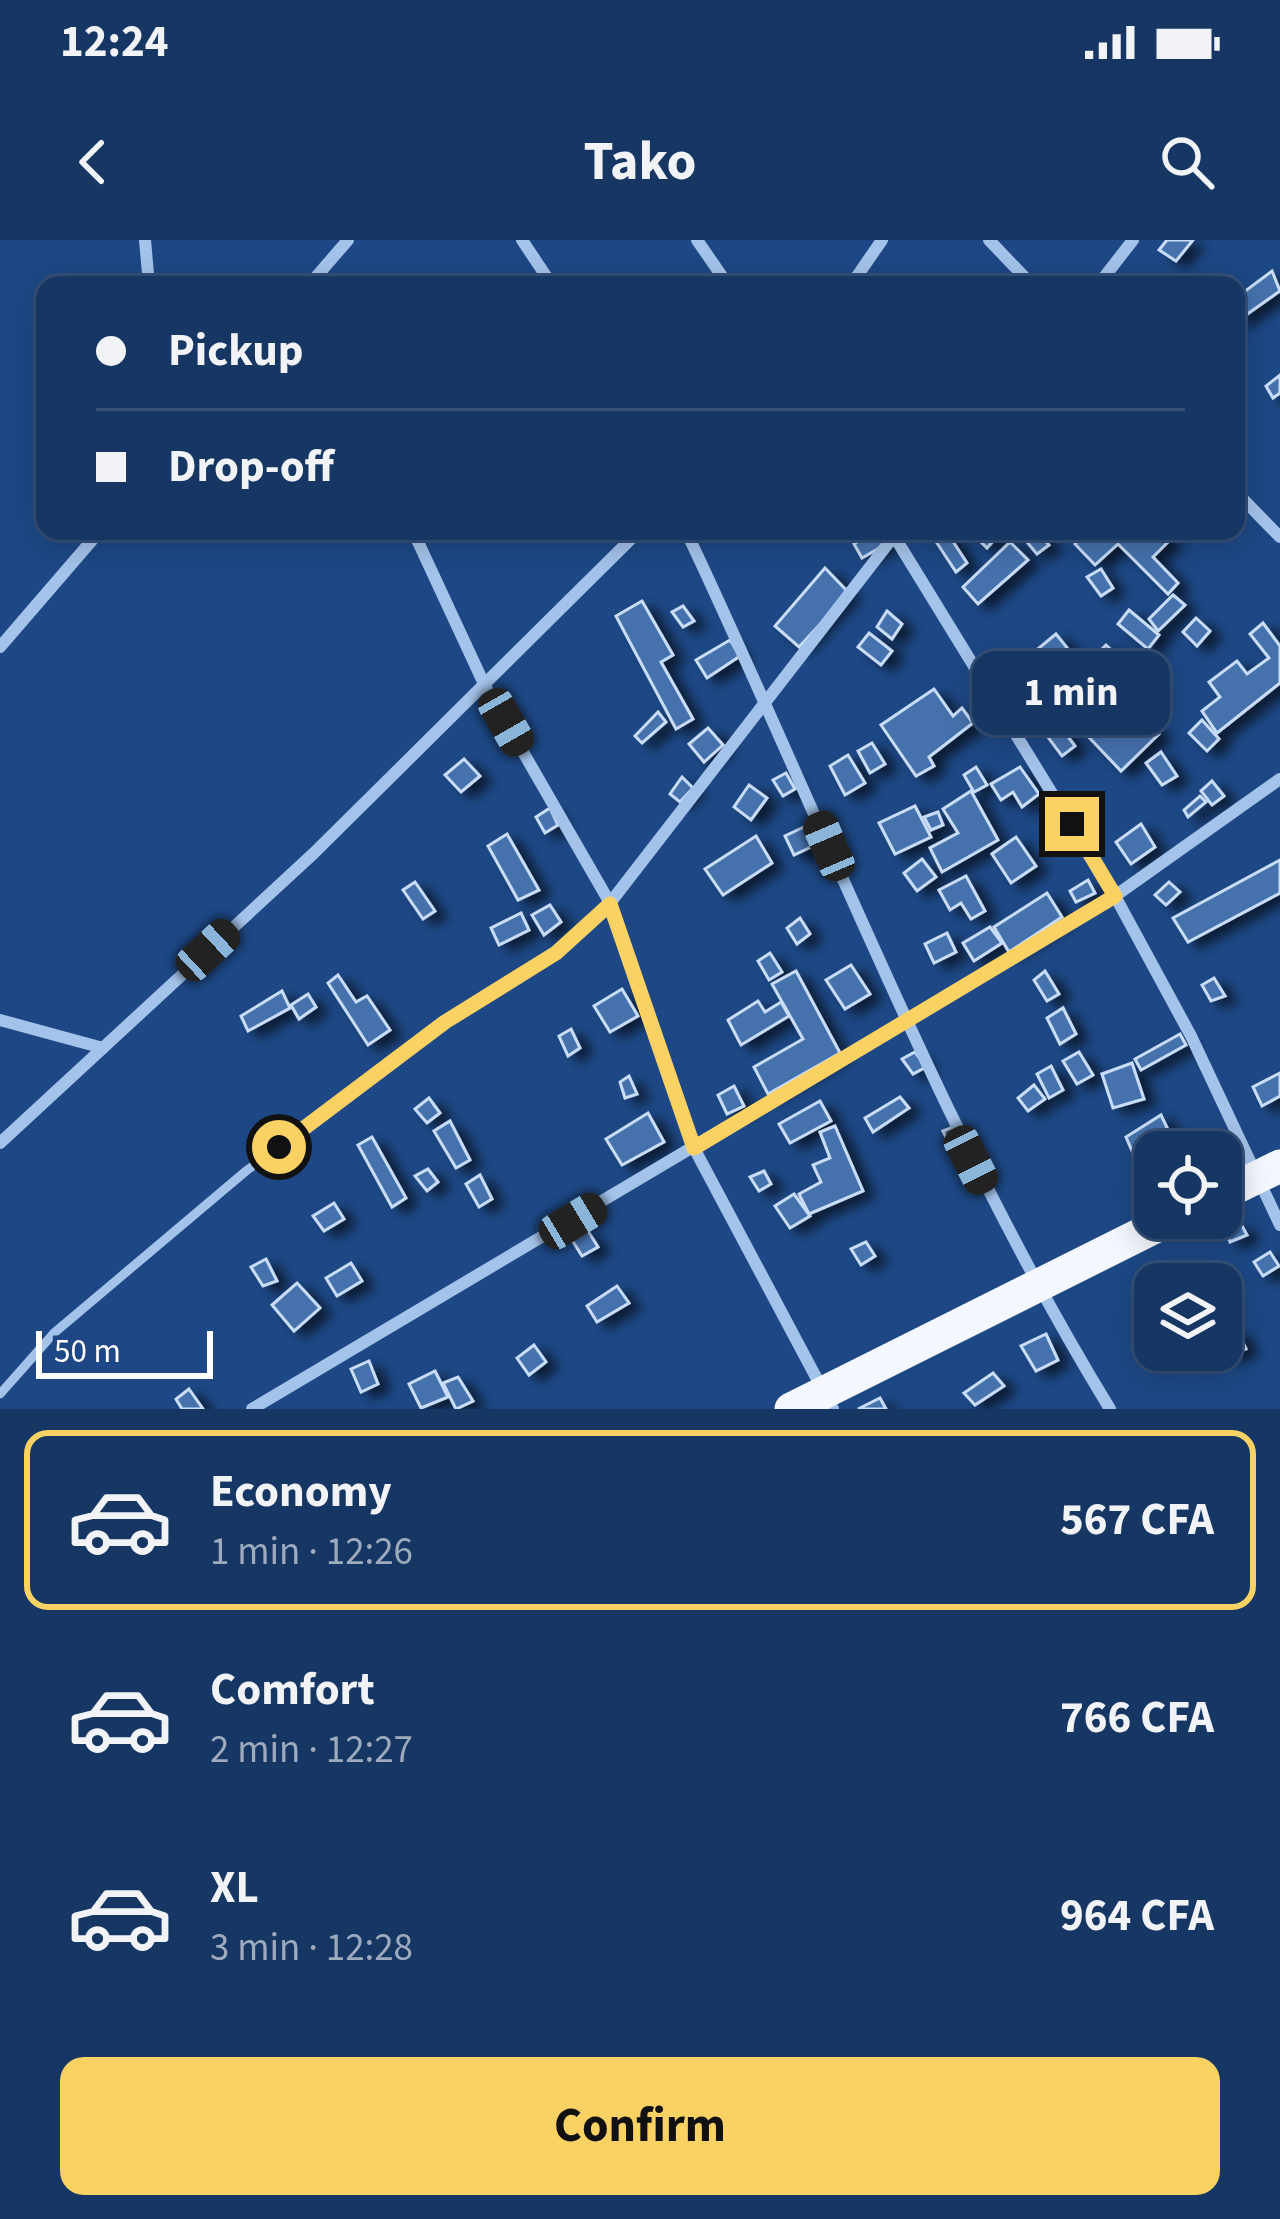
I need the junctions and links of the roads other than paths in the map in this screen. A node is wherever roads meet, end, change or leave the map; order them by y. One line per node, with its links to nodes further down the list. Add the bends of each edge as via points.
1 (145, 240): 8 (street)
2 (348, 240): 9 (street)
3 (522, 240): 10 (street)
4 (697, 240): 11 (street)
5 (882, 240): 12 (street)
6 (989, 240): 13 (street)
7 (1133, 240): 14 (street)
8 (147, 276)
9 (317, 276)
10 (546, 276)
11 (722, 276)
12 (857, 276)
13 (1023, 276)
14 (1105, 276)
15 (1245, 502): 16 (street)
16 (1280, 537)
17 (92, 540): 23 (street)
18 (417, 540): 24 (street)
19 (629, 540): 24 (street)
20 (690, 540): 25 (street)
21 (889, 540): 25 (street)
22 (898, 540): 27 (street)
23 (2, 642)
24 (485, 686): 28 (street); 31 (street)
25 (767, 703): 28 (street); 30 (street)
26 (1280, 779): 27 (street)
27 (1115, 896): 30 (street); 34 (street)
28 (610, 904): 33 (street); 38 (lane, via 556,953 445,1022 246,1172 54,1333)
29 (0, 1020): 31 (street)
30 (905, 1020): 33 (street); 37 (street)
31 (103, 1048): 32 (street)
32 (0, 1143)
33 (694, 1148): 39 (street); 40 (street)
34 (1268, 1172): 35 (street)
35 (1280, 1225)
36 (1134, 1237): 37 (highway)
37 (1034, 1284): 39 (highway); 42 (street)
38 (0, 1394)
39 (829, 1401): 41 (highway)
40 (252, 1409)
41 (791, 1409)
42 (1110, 1409)

